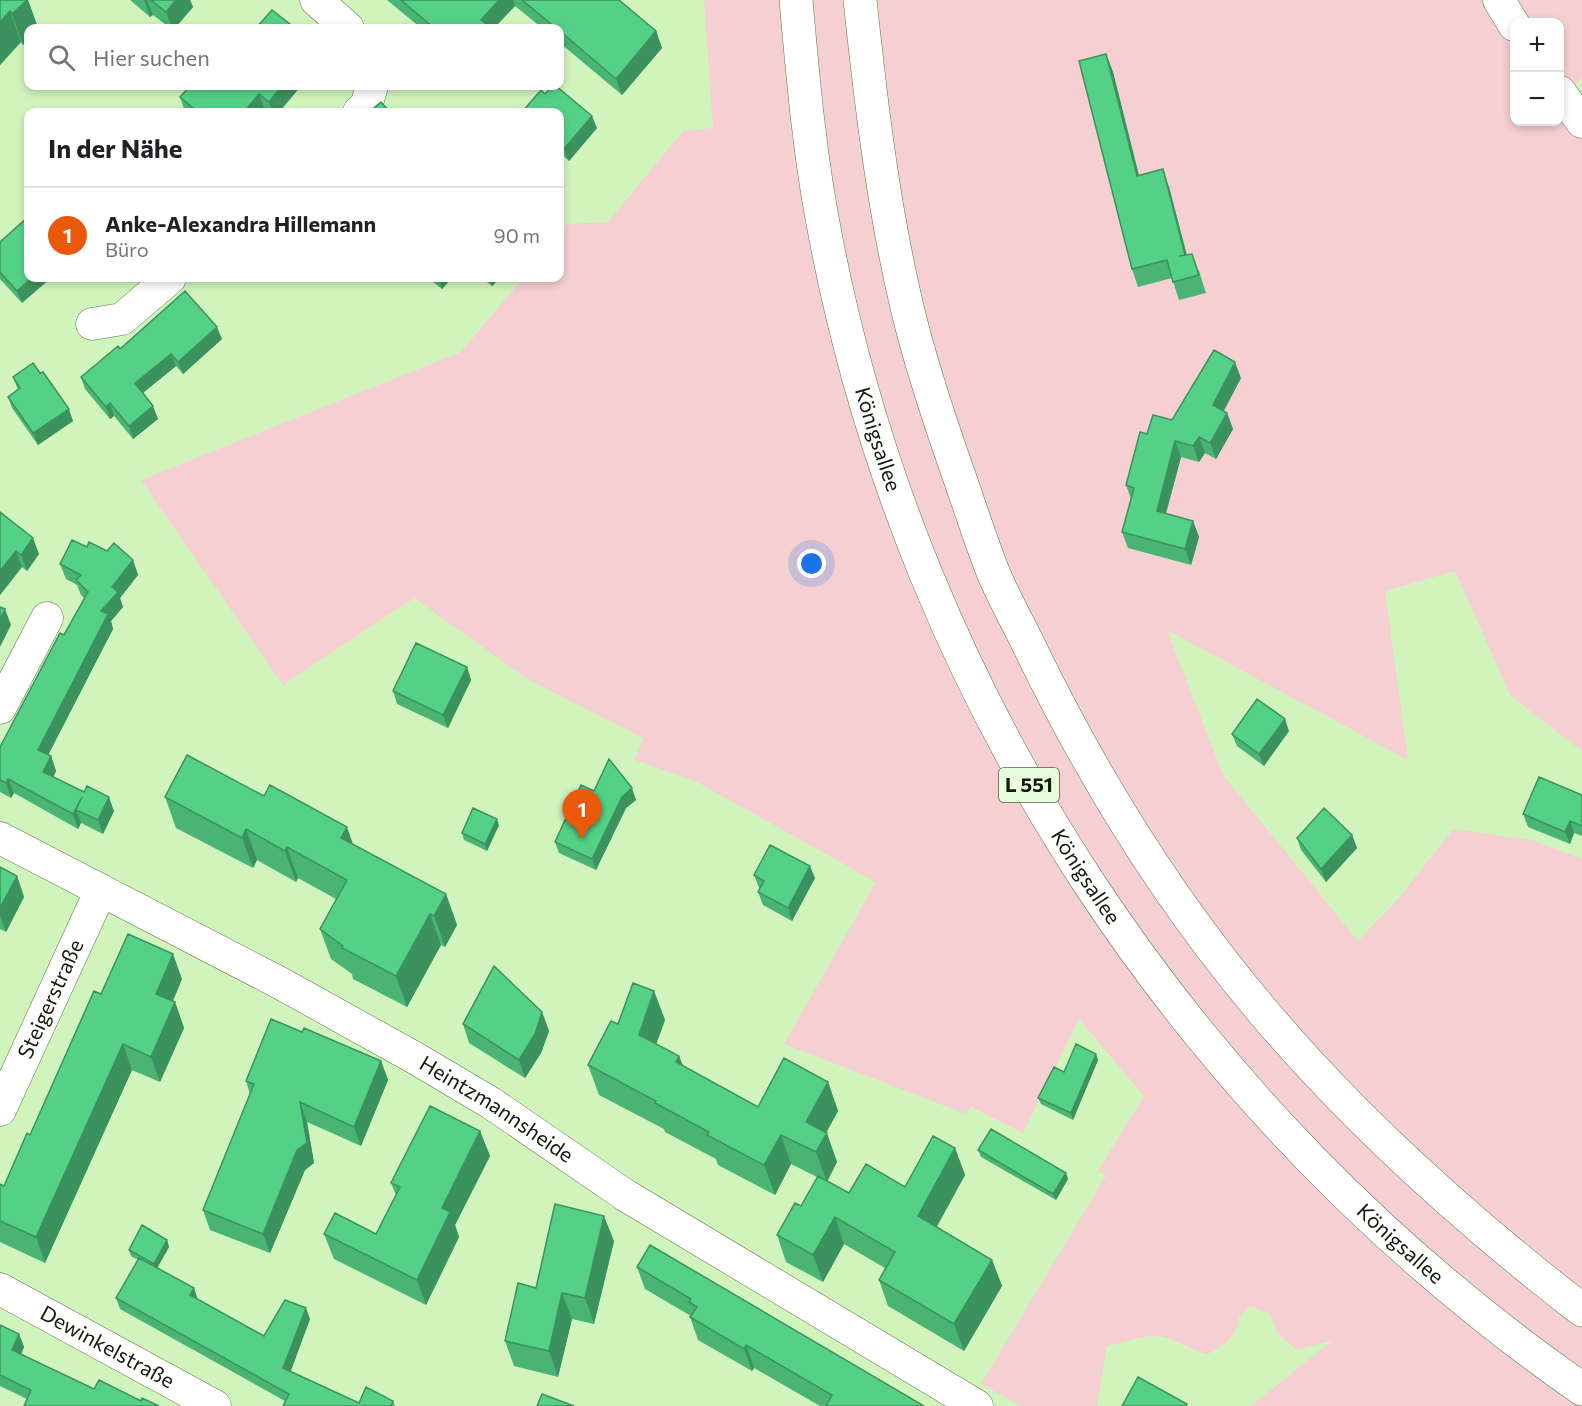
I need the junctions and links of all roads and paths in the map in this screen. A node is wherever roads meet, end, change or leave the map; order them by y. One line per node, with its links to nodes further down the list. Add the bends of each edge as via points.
1 (316, 0): 6 (street)
2 (796, 0): 20 (main road, Königsallee / L 551, via 825,238 859,379 934,595 985,704 1042,810 1158,982 1210,1049 1289,1137 1371,1220 1500,1330)
3 (860, 0): 19 (main road, L 551, via 888,218 931,395 994,574 1058,704 1130,828 1194,923 1263,1013 1401,1158 1466,1218)
4 (1499, 0): 5 (street)
5 (1511, 18)
6 (343, 24)
7 (371, 90): 9 (street)
8 (1564, 97): 10 (street)
9 (364, 108)
10 (1582, 122)
11 (165, 282): 12 (street, via 122,320)
12 (92, 324)
13 (47, 618): 14 (street)
14 (0, 708)
15 (0, 838): 16 (street, Heintzmannsheide)
16 (101, 890): 17 (street, Steigerstraße); 22 (street, Heintzmannsheide, via 425,1063 625,1195)
17 (0, 1110)
18 (0, 1288): 21 (street, Dewinkelstraße)
19 (1582, 1310)
20 (1582, 1389)
21 (214, 1406)
22 (977, 1406)

